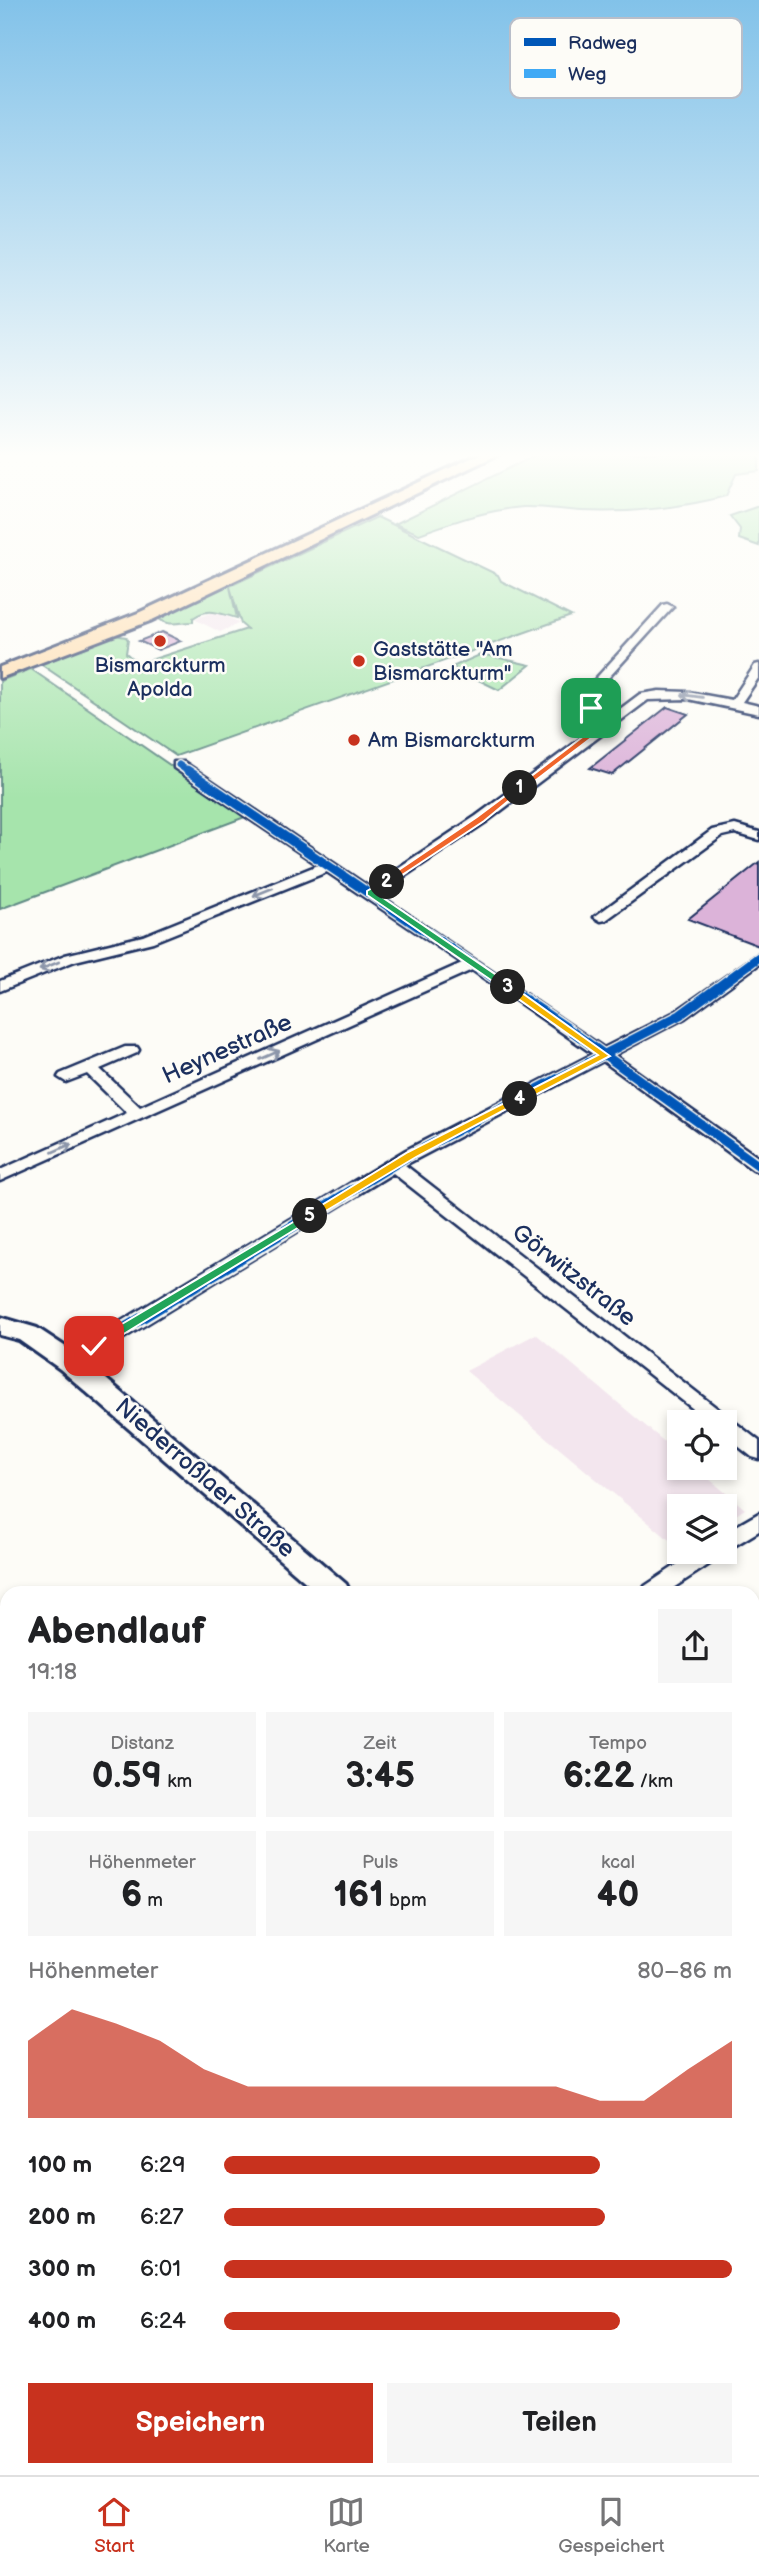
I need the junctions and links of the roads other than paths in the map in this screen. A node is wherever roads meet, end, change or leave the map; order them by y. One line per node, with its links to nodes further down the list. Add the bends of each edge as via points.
1 (248, 568): 4 (main road, via 155,612)
2 (667, 607): 7 (street, via 584,698 586,705)
3 (759, 668): 5 (street)
4 (0, 673)
5 (735, 704): 6 (street); 7 (street, one-way to 7, via 668,693 644,697)
6 (759, 710)
7 (616, 716): 11 (street, via 481,819)
8 (178, 765): 10 (street)
9 (759, 836): 12 (street, via 735,829 716,833)
10 (327, 867): 11 (street); 15 (street, one-way to 15, via 148,939 70,958)
11 (370, 893): 14 (street)
12 (601, 917)
13 (759, 957): 17 (street, via 680,1015)
14 (473, 964): 17 (street); 20 (street, Heynestraße, one-way to 14)
15 (0, 986)
16 (131, 1050): 18 (street)
17 (605, 1056): 21 (street); 22 (street)
18 (89, 1067): 19 (street); 20 (street)
19 (66, 1077)
20 (138, 1114): 23 (street, Heynestraße, one-way to 20)
21 (395, 1166): 25 (street); 26 (street, Görwitzstraße)
22 (759, 1166)
23 (0, 1176)
24 (0, 1326): 25 (main road, Niederroßlaer Straße, via 28,1334)
25 (69, 1362): 32 (main road, Niederroßlaer Straße)
26 (707, 1410)
27 (737, 1434): 28 (street, Görwitzstraße)
28 (759, 1452)
29 (759, 1521): 30 (street)
30 (737, 1535)
31 (694, 1564): 33 (street)
32 (329, 1586)
33 (661, 1586)

